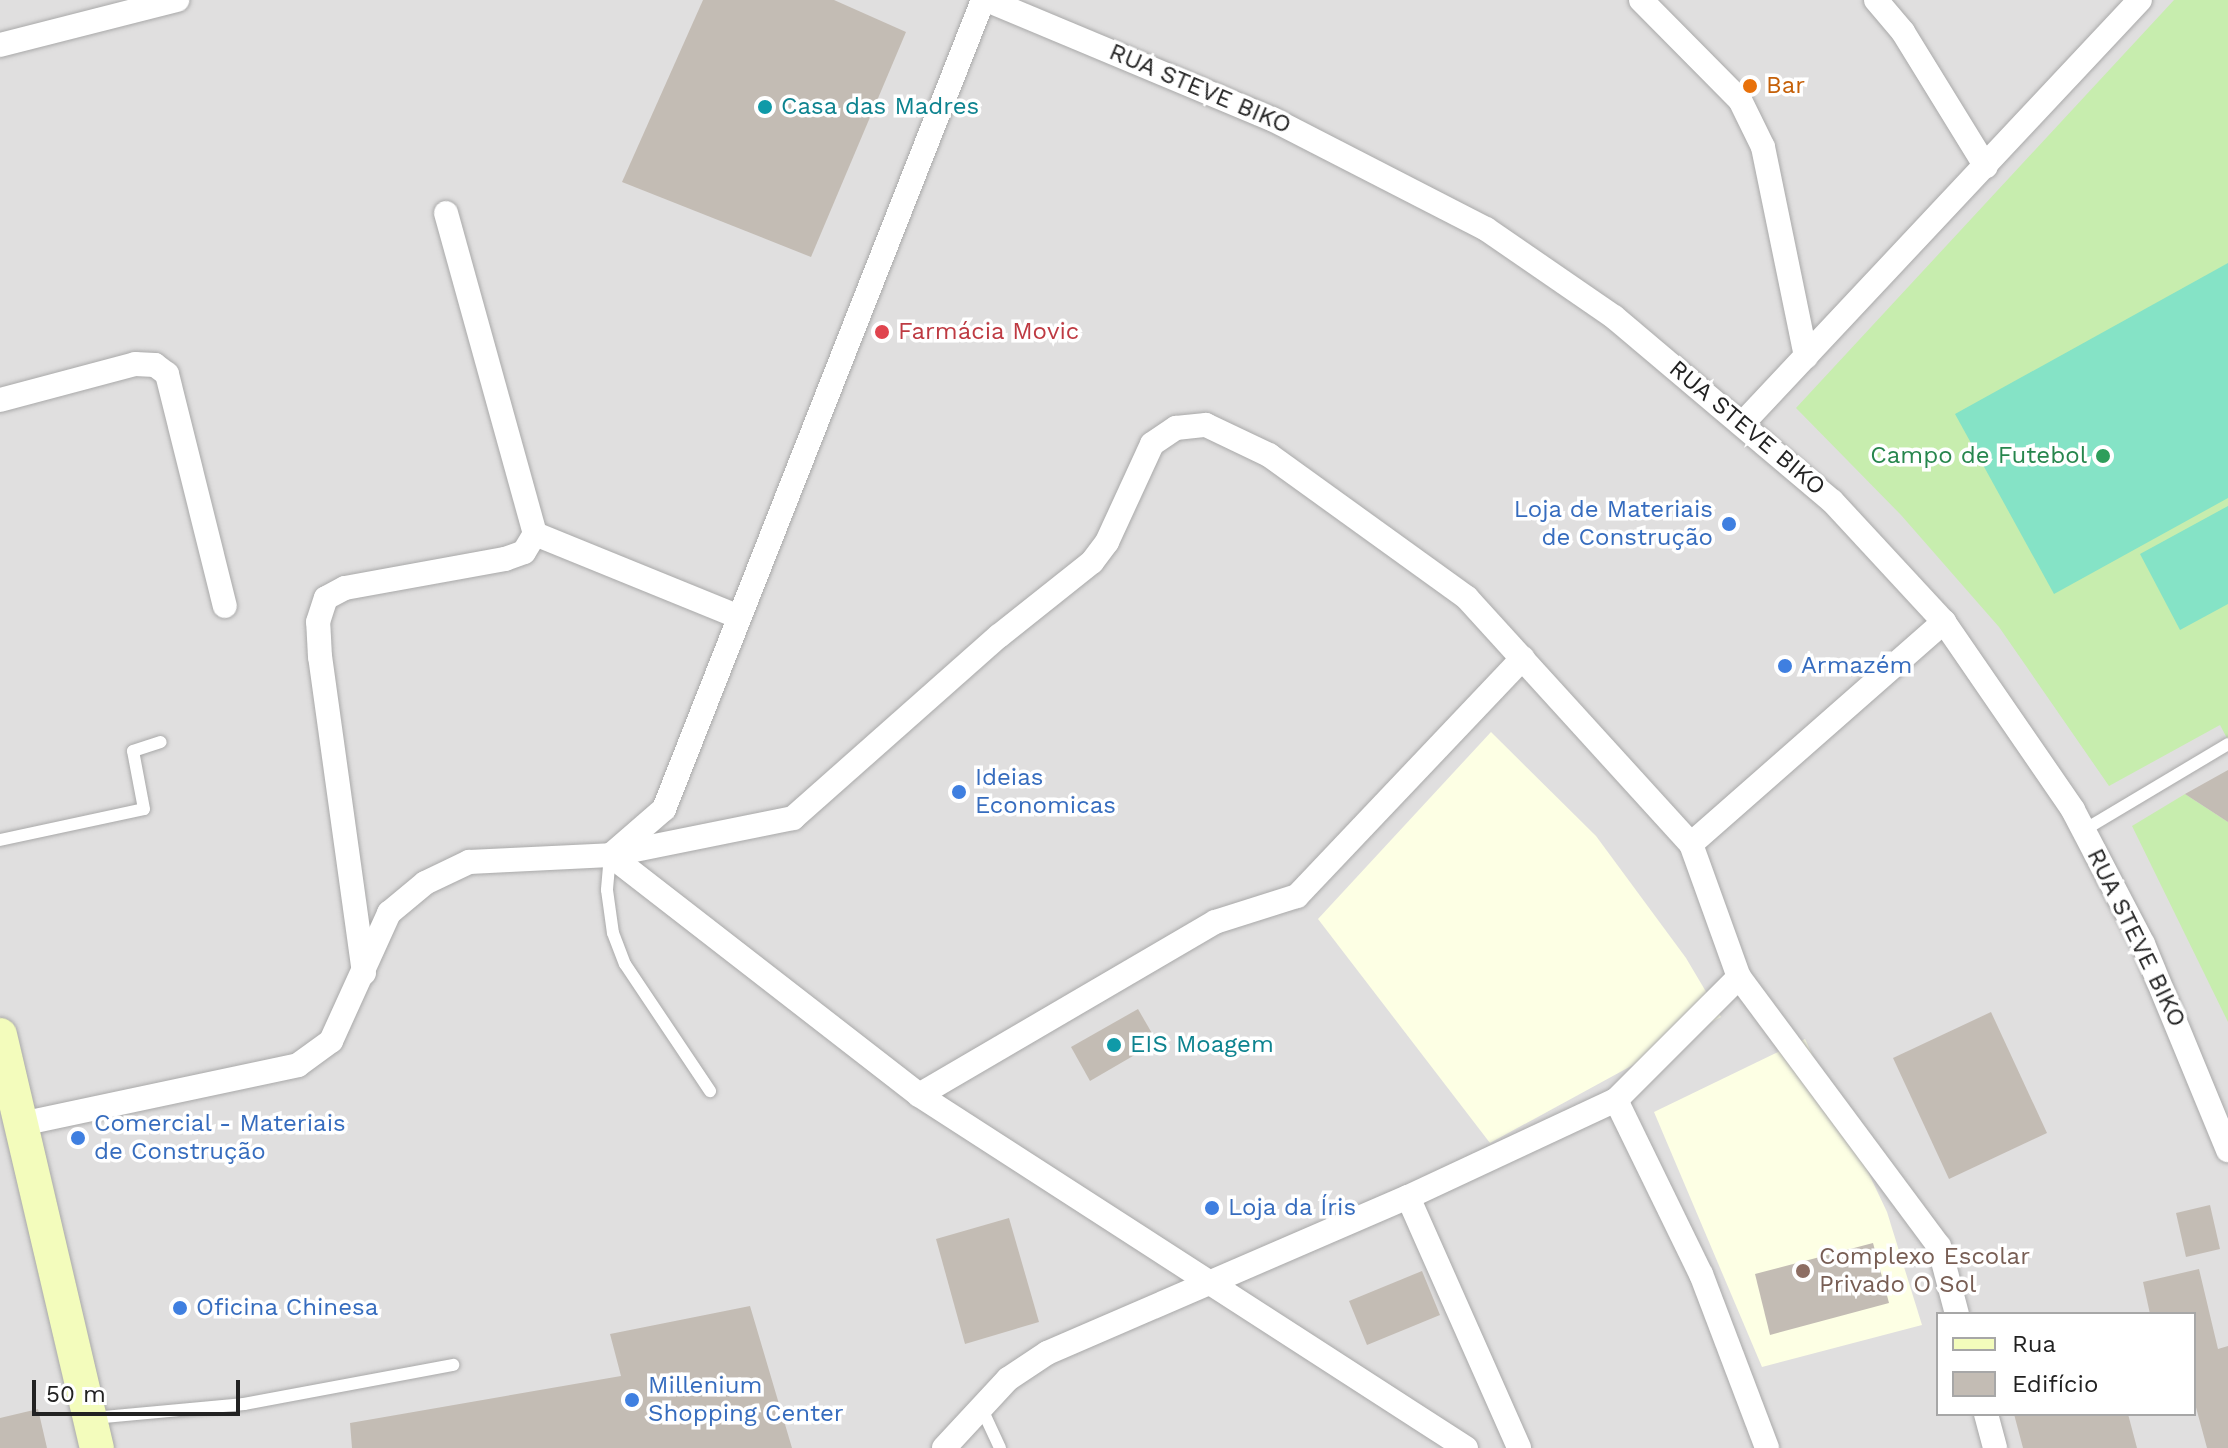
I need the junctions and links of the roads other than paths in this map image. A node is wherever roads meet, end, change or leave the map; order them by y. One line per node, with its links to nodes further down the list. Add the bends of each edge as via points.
1 (177, 0): 6 (street)
2 (985, 0): 11 (street, RUA STEVE BIKO, via 1272,119 1486,229 1614,317); 14 (street)
3 (1641, 0): 9 (street, via 1740,100 1763,147)
4 (1876, 0): 7 (street, via 1903,32)
5 (2140, 0): 7 (street)
6 (0, 45)
7 (1986, 167): 9 (street)
8 (446, 213): 12 (street)
9 (1806, 357): 11 (street)
10 (0, 400): 13 (street, via 135,364 155,365 167,374)
11 (1743, 423): 15 (street, RUA STEVE BIKO, via 1832,501)
12 (535, 534): 14 (street); 23 (street, via 524,552 505,559 345,588 326,598 318,622 320,657)
13 (225, 606)
14 (737, 616): 22 (street, via 664,809)
15 (1944, 622): 19 (street, RUA STEVE BIKO, via 2004,702); 21 (street)
16 (1523, 658): 21 (street); 22 (street, via 1467,598 1269,455 1206,425 1176,428 1152,444 1107,542 1092,562 999,636 793,818); 27 (street, via 1297,896 1215,922)
17 (161, 742): 20 (lane, via 133,751 144,809)
18 (2228, 744): 19 (lane)
19 (2084, 830): 30 (street, RUA STEVE BIKO, via 2143,944)
20 (0, 840)
21 (1691, 844): 24 (street)
22 (610, 855): 23 (street, via 469,862 425,883 389,913); 26 (lane, via 607,890 613,933 625,964); 27 (street)
23 (364, 976): 29 (street, via 331,1041 298,1065)
24 (1739, 977): 28 (street); 33 (street, via 1939,1246)
25 (0, 1035): 29 (main road)
26 (710, 1091)
27 (919, 1095): 32 (street)
28 (1616, 1100): 31 (street); 42 (street, via 1701,1274)
29 (21, 1124): 37 (main road)
30 (2228, 1150)
31 (1408, 1197): 32 (street); 41 (street)
32 (1205, 1284): 35 (street, via 1047,1353); 40 (street)
33 (1956, 1312)
34 (453, 1365): 37 (lane)
35 (980, 1405): 38 (street); 39 (lane)
36 (1987, 1416): 43 (street)
37 (94, 1433)
38 (944, 1448)
39 (1000, 1448)
40 (1466, 1448)
41 (1519, 1448)
42 (1767, 1448)
43 (1995, 1448)

